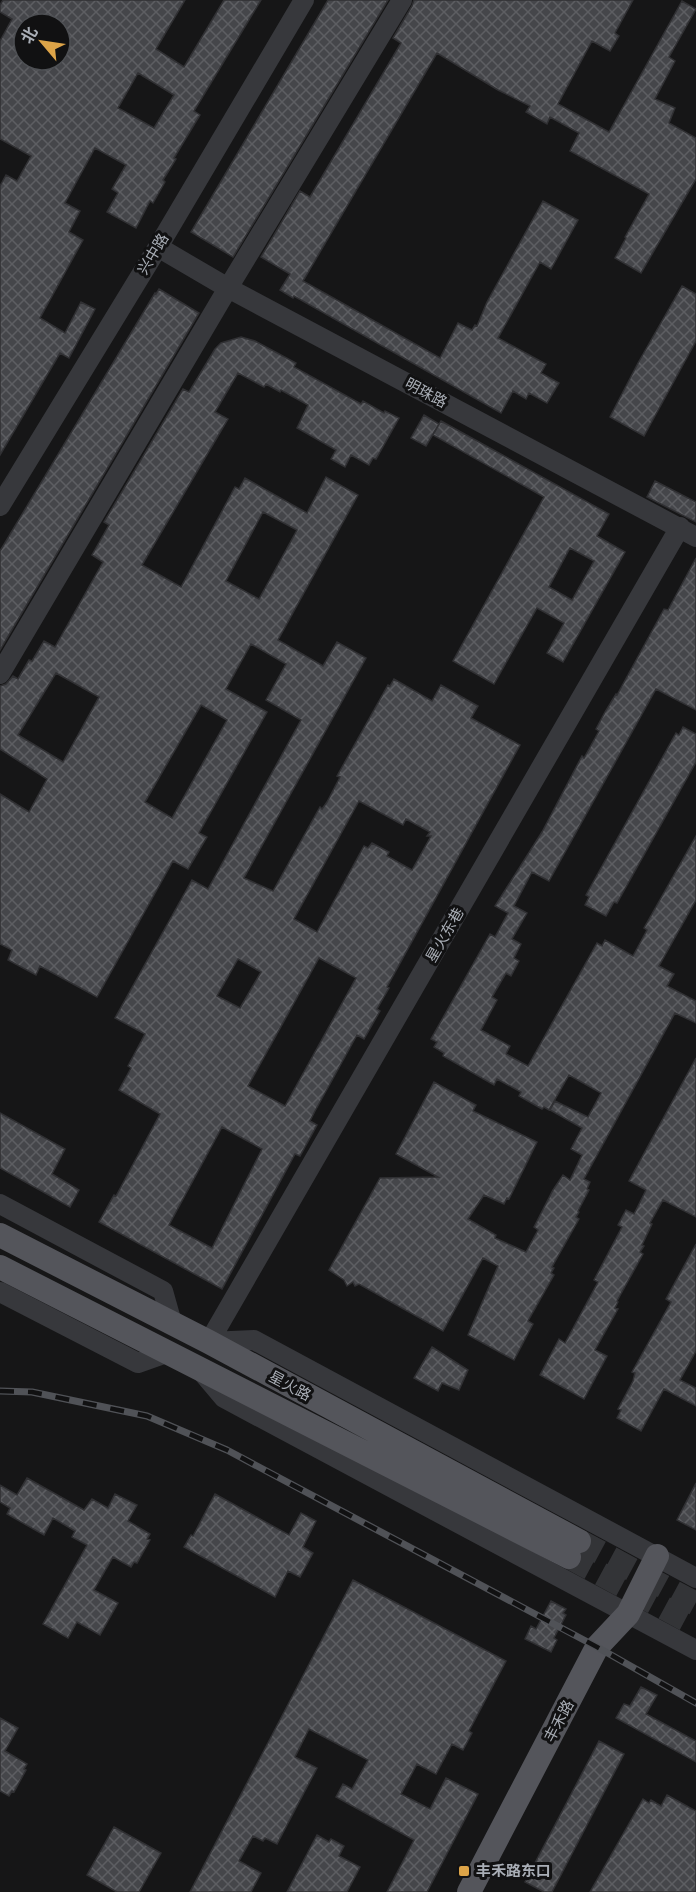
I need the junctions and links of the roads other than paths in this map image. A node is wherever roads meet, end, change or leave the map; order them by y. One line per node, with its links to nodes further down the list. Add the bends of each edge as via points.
1 (304, 0): 3 (street, 兴中路)
2 (402, 0): 4 (street)
3 (158, 248): 4 (street, 明珠路); 5 (street, 兴中路)
4 (228, 288): 6 (street, 明珠路); 7 (street)
5 (0, 506)
6 (688, 532): 13 (street, 星火东巷)
7 (0, 674)
8 (0, 1204): 12 (street, via 163,1292)
9 (0, 1235): 12 (main road, 星火路)
10 (0, 1267): 14 (main road, 星火路)
11 (0, 1292): 14 (street, via 138,1363)
12 (172, 1323): 13 (main road, 星火路)
13 (209, 1342): 15 (main road, 星火路, via 574,1549); 16 (street, via 254,1340)
14 (169, 1352): 15 (main road, 星火路)
15 (198, 1367): 18 (street, via 224,1398)
16 (657, 1556): 17 (street); 18 (main road, 丰禾路)
17 (696, 1578)
18 (628, 1614): 19 (street); 20 (main road, 丰禾路, via 597,1647)
19 (696, 1650)
20 (469, 1892)

